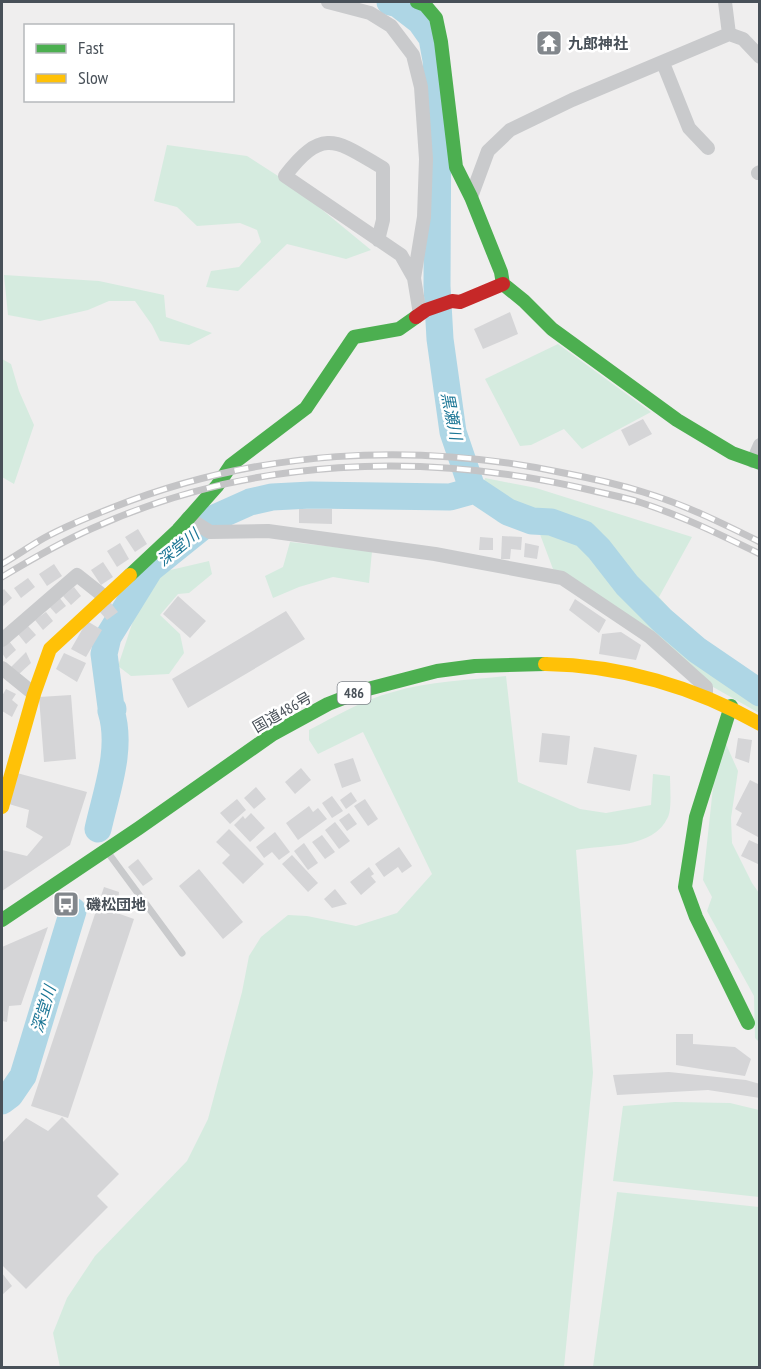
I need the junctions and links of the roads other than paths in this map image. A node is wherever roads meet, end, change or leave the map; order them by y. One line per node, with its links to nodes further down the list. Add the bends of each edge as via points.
1 (328, 2): 10 (street, via 370,13 391,26 413,55 421,87 426,159 424,217)
2 (417, 2): 8 (main road, via 436,18 456,167)
3 (725, 2): 4 (street)
4 (729, 34): 5 (street, via 743,39); 6 (street)
5 (759, 57)
6 (663, 63): 7 (street, via 689,128); 8 (street, via 510,130 488,152)
7 (708, 148)
8 (471, 197): 11 (main road)
9 (378, 240): 9 (street, via 285,176 301,155 324,142 342,144 383,168 383,220); 10 (street, via 401,255)
10 (414, 278): 12 (street)
11 (503, 284): 12 (main road); 14 (main road, via 552,329 677,420 732,453)
12 (423, 312): 15 (main road, via 399,330 354,337 306,408 231,465)
13 (759, 445): 14 (street)
14 (756, 462)
15 (192, 521): 16 (main road); 20 (street, via 210,532 268,531 435,554 562,578 650,637 706,687)
16 (106, 598): 17 (street, via 77,575); 19 (main road, via 50,649)
17 (2, 640)
18 (2, 668): 19 (street)
19 (34, 694): 23 (main road)
20 (706, 696): 21 (main road, 国道486号 / 486); 24 (main road, 国道486号 / 486, via 628,674 522,662 458,668 390,681 355,692 292,722)
21 (731, 706): 22 (main road, 国道486号 / 486); 27 (main road, via 696,817 685,887)
22 (759, 724)
23 (2, 807)
24 (107, 851): 25 (main road, 国道486号 / 486); 26 (lane)
25 (2, 920)
26 (182, 953)
27 (748, 1023)

